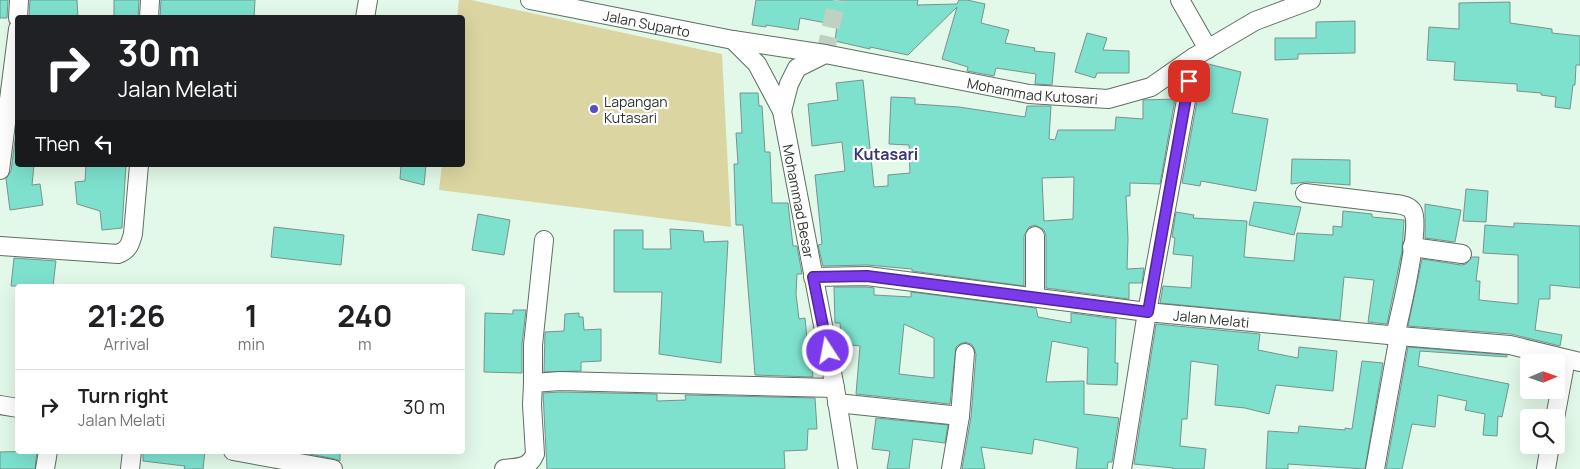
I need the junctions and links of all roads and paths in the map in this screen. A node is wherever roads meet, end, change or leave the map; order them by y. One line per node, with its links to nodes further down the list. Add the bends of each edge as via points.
1 (19, 0): 8 (street)
2 (150, 0): 9 (street)
3 (368, 0): 10 (street)
4 (530, 0): 12 (street, Jalan Suparto)
5 (1180, 0): 14 (street)
6 (1266, 0): 11 (street)
7 (1311, 0): 11 (street, Mohammad Kutosari)
8 (18, 15)
9 (149, 15)
10 (366, 15)
11 (1255, 20): 14 (street, Mohammad Kutosari)
12 (733, 40): 15 (street, Mohammad Kutosari); 17 (street, via 757,64)
13 (15, 53): 16 (street)
14 (1201, 53): 15 (street, Mohammad Kutosari, via 1151,87 1108,99 1029,94); 28 (street)
15 (825, 54): 17 (street, via 797,68)
16 (8, 109): 19 (street)
17 (782, 110): 26 (street, Mohammad Besar)
18 (139, 167): 23 (street, via 133,234 126,251 118,254)
19 (0, 170)
20 (1305, 193): 24 (street, via 1409,207 1414,215)
21 (1035, 236): 27 (street)
22 (544, 240): 32 (street, via 533,345)
23 (0, 246)
24 (1412, 248): 25 (street); 29 (street)
25 (1462, 254)
26 (813, 277): 27 (street, Jalan Melati, via 867,276); 33 (street, Mohammad Besar)
27 (1035, 297): 28 (street, Jalan Melati)
28 (1148, 312): 29 (street, Jalan Melati); 49 (street)
29 (1397, 336): 31 (street, Jalan Melati, via 1510,345); 50 (street)
30 (965, 353): 37 (street)
31 (1573, 360): 36 (street)
32 (533, 383): 33 (street, via 560,381); 46 (street, via 536,454 528,465)
33 (836, 395): 37 (street); 47 (street, Mohammad Besar)
34 (0, 405): 35 (street)
35 (15, 408)
36 (1558, 409)
37 (960, 416): 48 (street)
38 (48, 454): 43 (street)
39 (132, 454): 44 (street)
40 (264, 454): 42 (street)
41 (1548, 454): 51 (street)
42 (305, 458): 45 (street)
43 (45, 469)
44 (130, 469)
45 (333, 469)
46 (504, 469)
47 (848, 469)
48 (951, 469)
49 (1122, 469)
50 (1375, 469)
51 (1546, 469)

